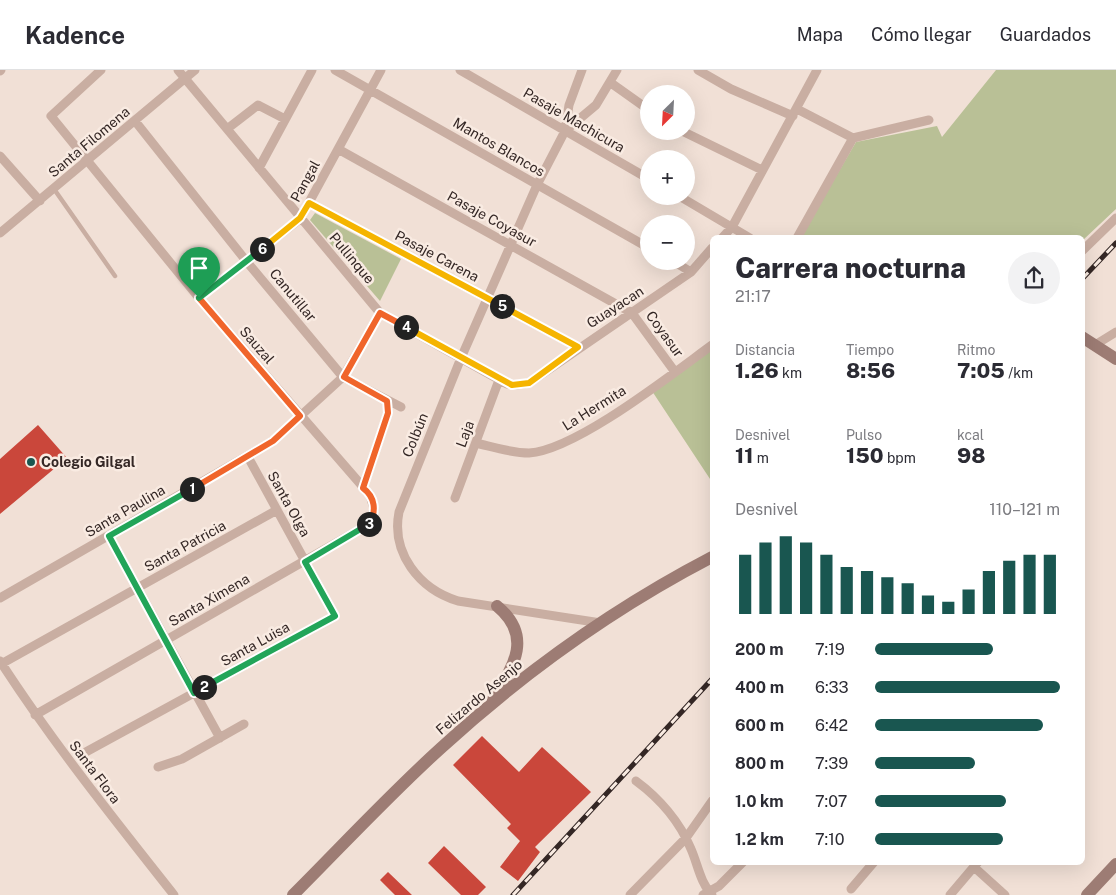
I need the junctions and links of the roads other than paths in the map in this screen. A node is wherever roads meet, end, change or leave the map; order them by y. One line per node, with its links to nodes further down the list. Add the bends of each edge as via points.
1 (101, 70): 26 (street, Sauzal, via 51,116)
2 (178, 70): 12 (street, Pullinque)
3 (195, 70): 12 (street, Santa Filomena)
4 (312, 70): 17 (street)
5 (335, 70): 14 (street, Mantos Blancos)
6 (381, 70): 14 (street, Pangal)
7 (460, 70): 21 (street, Pasaje Machicura)
8 (582, 70): 21 (street, Colbún, via 572,93)
9 (617, 70): 13 (street, Colbún)
10 (698, 70): 16 (street, via 731,89)
11 (818, 70): 16 (street)
12 (186, 79): 19 (street, Santa Filomena); 20 (street, Pullinque)
13 (611, 83): 15 (street); 21 (street, Colbún, via 586,114)
14 (370, 90): 24 (street, Pangal); 30 (street, Mantos Blancos)
15 (640, 104)
16 (795, 112): 23 (street); 28 (street)
17 (285, 119): 20 (street, via 258,105); 27 (street)
18 (929, 120): 23 (street)
19 (136, 121): 26 (street, Santa Filomena); 46 (street, Canutillar)
20 (227, 129): 27 (street, Pullinque)
21 (565, 131): 29 (street, Pasaje Machicura); 30 (street, Colbún)
22 (695, 137): 28 (street)
23 (853, 138): 41 (street)
24 (338, 149): 33 (street, Pangal); 43 (street, Pasaje Coyasur)
25 (0, 156): 32 (street)
26 (87, 162): 31 (street, Santa Filomena); 50 (street, Sauzal)
27 (259, 168): 35 (street, Pullinque)
28 (762, 170): 37 (street)
29 (640, 174)
30 (537, 184): 42 (street, Mantos Blancos); 43 (street, Colbún)
31 (54, 189): 32 (street, Santa Filomena); 49 (lane)
32 (40, 201): 38 (street, Santa Filomena)
33 (309, 203): 35 (street, Pangal); 51 (street, Pasaje Carena)
34 (694, 205): 37 (street)
35 (300, 218): 46 (street, Pangal); 52 (street, Pullinque)
36 (1116, 218): 44 (street)
37 (732, 227): 39 (street); 40 (street)
38 (0, 233)
39 (725, 235)
40 (745, 235)
41 (799, 235)
42 (640, 243)
43 (511, 245): 51 (street, Colbún); 53 (street, Pasaje Coyasur)
44 (1085, 248)
45 (710, 250): 48 (street, Guayacan)
46 (246, 262): 50 (street, Pangal); 62 (street, Canutillar)
47 (688, 270): 48 (street)
48 (692, 272): 53 (street, Guayacan)
49 (115, 276)
50 (199, 298): 66 (street, Sauzal)
51 (488, 298): 58 (street, Pasaje Carena); 59 (street, Colbún)
52 (380, 313): 59 (street, Pullinque); 62 (street, Santa Paulina)
53 (632, 313): 58 (street, Guayacan); 61 (street, Coyasur)
54 (1116, 332): 56 (street)
55 (1085, 339): 56 (street)
56 (1095, 345): 60 (street)
57 (710, 346): 61 (street, La Hermita)
58 (578, 347): 63 (street, Guayacan, via 529,383 512,385)
59 (460, 358): 63 (street, Pullinque); 78 (street, Colbún, via 399,512 397,533 411,568 432,589 458,601)
60 (1116, 359)
61 (675, 372): 67 (street, La Hermita, via 570,440 547,450 528,453)
62 (344, 377): 64 (street, Canutillar); 66 (street, Santa Paulina)
63 (499, 380): 67 (street, Laja)
64 (387, 401): 65 (street, Canutillar); 69 (street, via 388,413)
65 (402, 408)
66 (300, 416): 68 (street, Santa Paulina, via 273,441); 69 (street, Sauzal)
67 (476, 443): 70 (street, Laja)
68 (248, 457): 71 (street, Santa Olga); 73 (street, Santa Paulina)
69 (363, 488): 72 (street, Sauzal, via 374,504)
70 (455, 498)
71 (277, 510): 75 (street, Santa Olga); 76 (street, Santa Patricia)
72 (370, 524): 75 (street, Santa Ximena)
73 (109, 536): 76 (street); 77 (street, Santa Paulina)
74 (710, 558): 80 (street, Felizardo Asenjo, via 656,586)
75 (305, 562): 79 (street, Santa Olga); 81 (street, Santa Ximena)
76 (136, 588): 81 (street); 82 (street, Santa Patricia)
77 (0, 598)
78 (497, 606): 80 (street, Colbún); 84 (street, via 514,628 517,650 511,670)
79 (335, 616): 83 (street, Santa Luisa)
80 (601, 623): 84 (street, Felizardo Asenjo)
81 (166, 641): 83 (street); 85 (street, Santa Ximena)
82 (1, 662): 85 (street, Santa Flora)
83 (194, 693): 87 (street); 88 (street, Santa Luisa)
84 (488, 707): 100 (street, Felizardo Asenjo, via 424,764)
85 (36, 715): 99 (street, Santa Flora)
86 (244, 724): 87 (street)
87 (220, 738): 89 (street, via 182,759)
88 (84, 753)
89 (158, 767)
90 (636, 781): 92 (street, via 664,806)
91 (710, 805): 92 (street)
92 (686, 838): 98 (street); 101 (street)
93 (741, 865): 98 (street)
94 (871, 865): 97 (street)
95 (976, 865): 102 (street); 103 (street)
96 (1115, 869): 104 (street)
97 (851, 889)
98 (708, 894)
99 (174, 895)
100 (293, 895)
101 (630, 895)
102 (950, 895)
103 (1005, 895)
104 (1088, 895)

